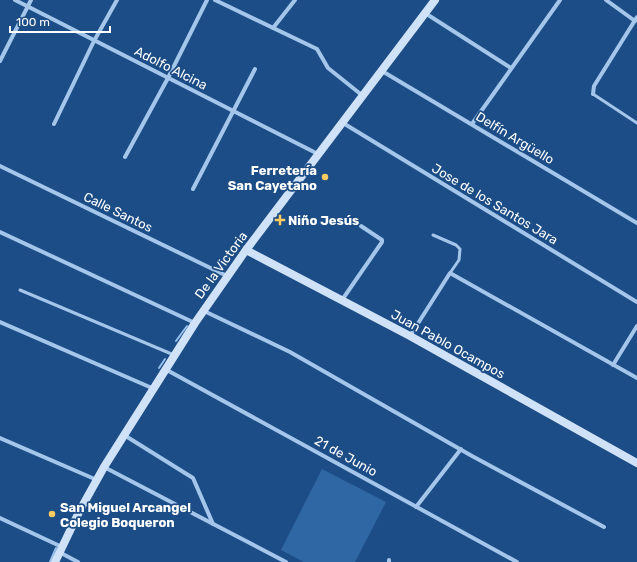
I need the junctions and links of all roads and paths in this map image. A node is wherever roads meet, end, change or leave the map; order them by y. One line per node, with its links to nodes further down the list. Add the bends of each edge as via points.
1 (15, 0): 10 (street, Adolfo Alcina)
2 (31, 0): 10 (street)
3 (117, 0): 14 (street)
4 (207, 0): 19 (street)
5 (215, 0): 13 (street)
6 (295, 0): 13 (street)
7 (435, 0): 11 (main road, De la Victoria)
8 (560, 0): 16 (street)
9 (606, 0): 12 (street)
10 (27, 6): 14 (street, Adolfo Alcina); 15 (street)
11 (425, 13): 16 (street); 18 (main road, De la Victoria)
12 (636, 19): 20 (street, via 594,86)
13 (273, 28): 21 (street, via 317,49 328,68)
14 (94, 41): 19 (street, Adolfo Alcina); 25 (street)
15 (0, 61)
16 (510, 68): 26 (street)
17 (255, 69): 22 (street)
18 (382, 71): 21 (main road, De la Victoria); 26 (street, Delfín Argüello)
19 (168, 78): 22 (street, Adolfo Alcina); 28 (street)
20 (593, 94): 24 (lane)
21 (362, 96): 23 (main road, De la Victoria)
22 (233, 110): 27 (street, Adolfo Alcina); 30 (street)
23 (342, 122): 27 (main road, De la Victoria); 40 (street, Jose de los Santos Jara)
24 (637, 123)
25 (54, 124)
26 (472, 124): 31 (street, Delfín Argüello)
27 (318, 154): 35 (main road, De la Victoria)
28 (125, 157)
29 (0, 166): 37 (street, Calle Santos)
30 (193, 190)
31 (637, 223)
32 (360, 226): 39 (street, via 382,242)
33 (0, 232): 43 (street)
34 (433, 235): 36 (lane, via 460,249 459,260)
35 (246, 250): 37 (main road, De la Victoria); 39 (main road, Juan Pablo Ocampos)
36 (450, 273): 45 (street); 47 (street)
37 (227, 276): 41 (main road, De la Victoria)
38 (20, 290): 46 (lane)
39 (342, 300): 45 (main road, Juan Pablo Ocampos)
40 (637, 302)
41 (204, 310): 43 (main road, De la Victoria); 53 (street, via 290,352)
42 (0, 322): 50 (street)
43 (195, 323): 46 (main road, De la Victoria)
44 (637, 326): 47 (street)
45 (410, 336): 54 (main road, Juan Pablo Ocampos)
46 (174, 355): 48 (main road, De la Victoria)
47 (613, 365): 49 (street)
48 (165, 369): 50 (main road, De la Victoria); 57 (street, 21 de Junio)
49 (637, 378)
50 (152, 388): 51 (main road, De la Victoria)
51 (123, 435): 55 (main road, De la Victoria); 59 (street, via 191,476)
52 (0, 438): 56 (street)
53 (460, 449): 57 (street); 60 (street)
54 (637, 463)
55 (104, 467): 56 (main road, De la Victoria); 59 (street)
56 (97, 480): 61 (main road, De la Victoria)
57 (416, 507): 65 (street, 21 de Junio)
58 (0, 518): 61 (street)
59 (213, 524): 64 (street)
60 (604, 527)
61 (60, 550): 62 (main road, De la Victoria); 63 (street)
62 (55, 562)
63 (78, 562)
64 (286, 562)
65 (517, 562)

